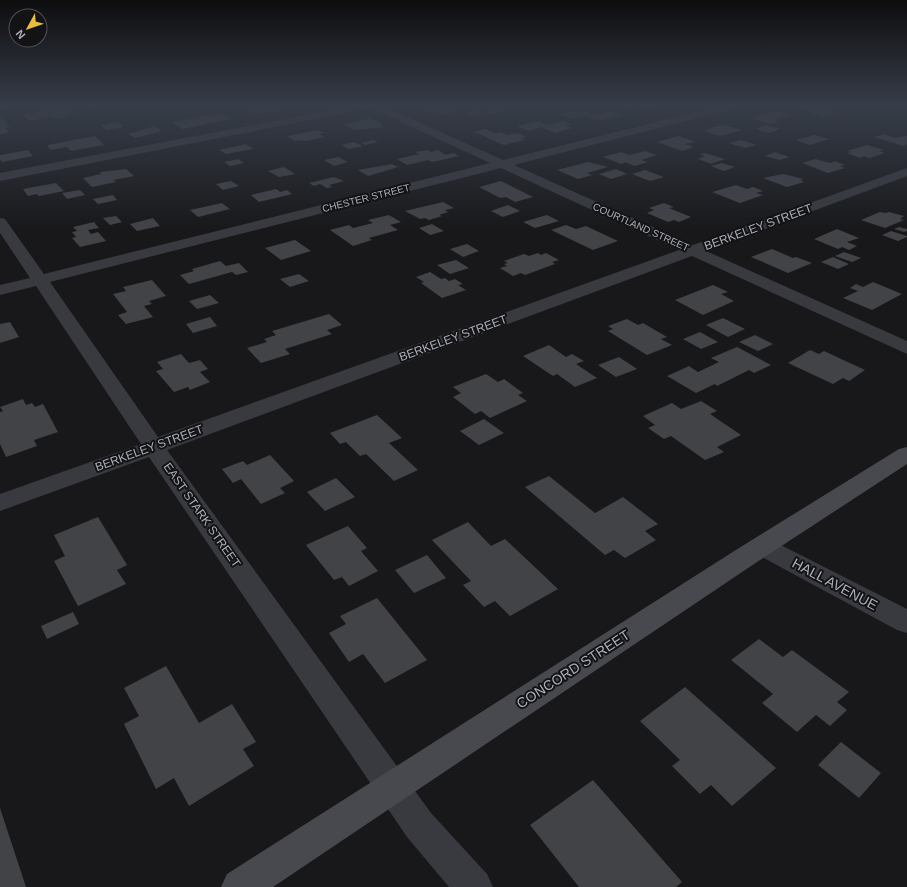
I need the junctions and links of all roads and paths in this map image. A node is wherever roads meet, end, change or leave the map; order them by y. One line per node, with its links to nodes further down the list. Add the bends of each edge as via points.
1 (153, 147): 6 (street)
2 (467, 147): 4 (street, COURTLAND STREET)
3 (565, 147): 4 (street, CHESTER STREET)
4 (502, 163): 8 (street, COURTLAND STREET); 9 (street, CHESTER STREET)
5 (907, 172): 8 (street, BERKELEY STREET)
6 (0, 177)
7 (0, 222): 9 (street, EAST STARK STREET)
8 (693, 250): 11 (street, COURTLAND STREET); 12 (street, BERKELEY STREET)
9 (40, 280): 10 (street, CHESTER STREET); 12 (street, EAST STARK STREET)
10 (0, 290)
11 (907, 348)
12 (154, 447): 14 (street, BERKELEY STREET); 17 (street, EAST STARK STREET)
13 (907, 454): 15 (main road, CONCORD STREET)
14 (0, 503)
15 (762, 546): 16 (street, HALL AVENUE); 17 (main road, CONCORD STREET)
16 (907, 622)
17 (392, 787): 18 (main road, CONCORD STREET); 19 (street, EAST STARK STREET, via 419,825)
18 (240, 887)
19 (474, 887)

